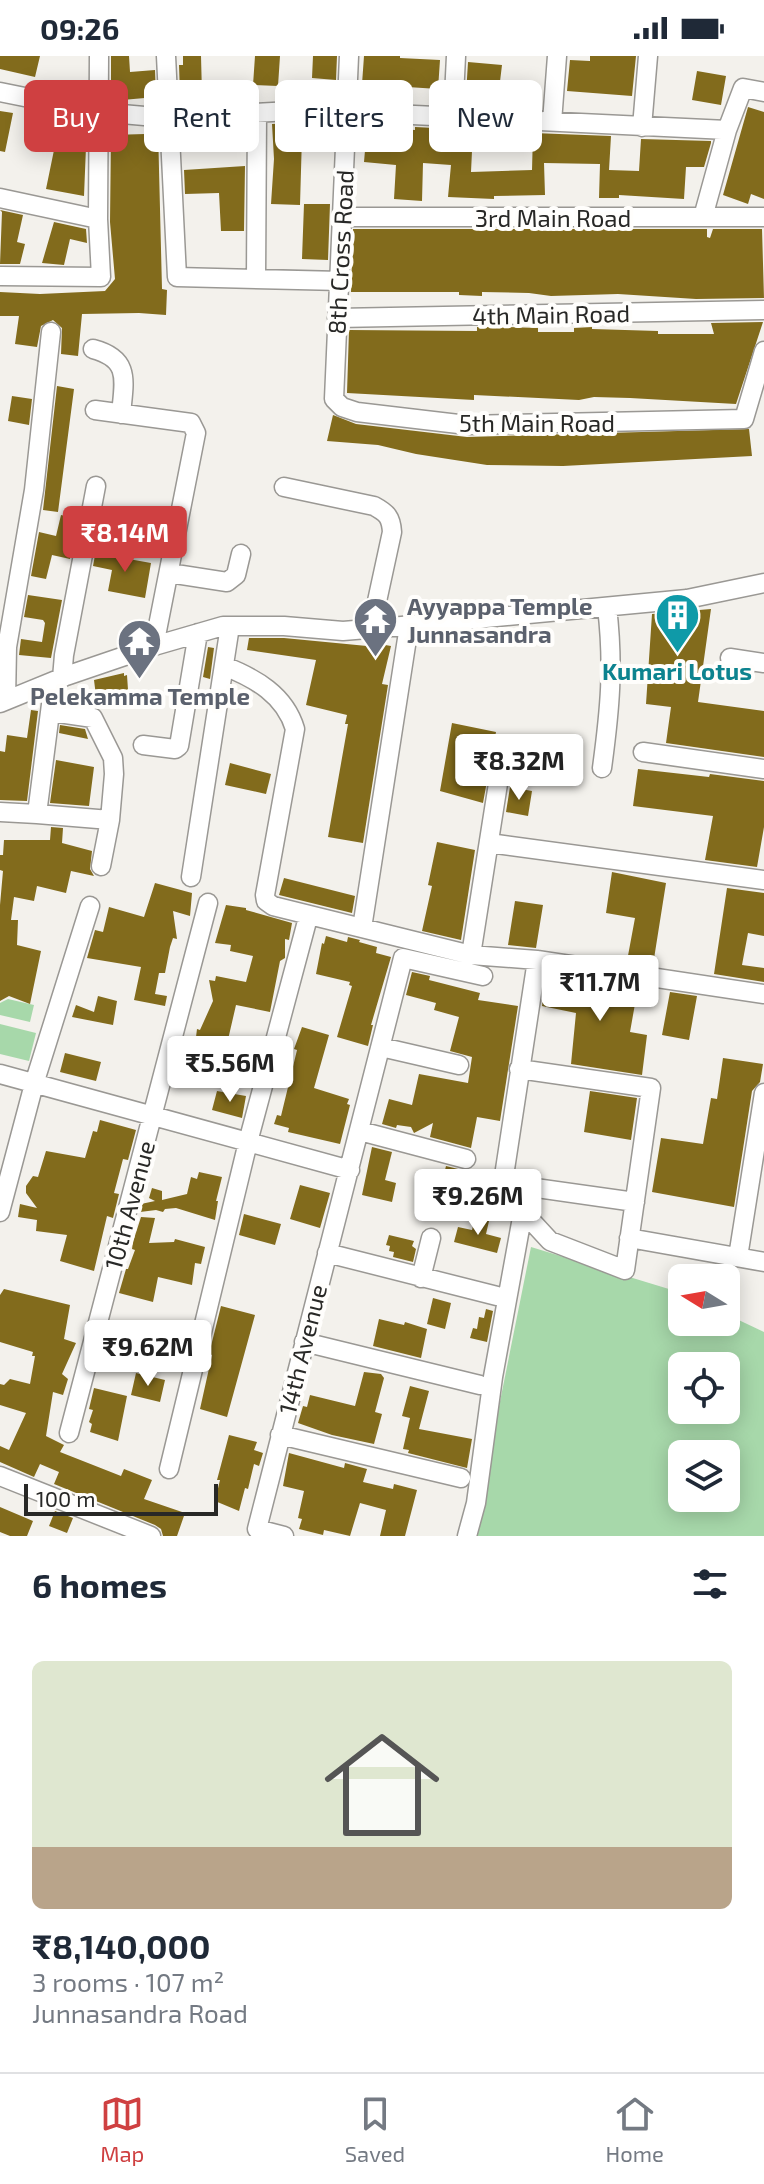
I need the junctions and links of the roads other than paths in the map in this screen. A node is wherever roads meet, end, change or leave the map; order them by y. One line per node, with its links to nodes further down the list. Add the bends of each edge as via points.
1 (99, 56): 7 (street)
2 (166, 56): 8 (street)
3 (349, 56): 9 (street, 8th Cross Road)
4 (456, 56): 10 (street)
5 (557, 56): 15 (street)
6 (648, 56): 16 (street)
7 (99, 80)
8 (166, 80)
9 (348, 80)
10 (455, 80)
11 (0, 92): 13 (street)
12 (764, 92): 17 (street, via 743,88)
13 (24, 97)
14 (542, 121): 15 (street)
15 (552, 122): 16 (street)
16 (642, 127): 17 (street)
17 (727, 130): 24 (street)
18 (99, 152): 26 (street)
19 (169, 152): 28 (street, via 177,277)
20 (257, 152): 28 (street)
21 (345, 152): 23 (street, 8th Cross Road)
22 (0, 198): 26 (street)
23 (342, 217): 24 (street, 3rd Main Road); 29 (street, 8th Cross Road)
24 (703, 217): 25 (street, 3rd Main Road)
25 (764, 217)
26 (98, 219): 27 (street, via 100,279)
27 (0, 276)
28 (256, 279): 29 (street)
29 (341, 281): 31 (street, 8th Cross Road)
30 (764, 310): 31 (street, 4th Main Road)
31 (337, 318): 35 (street, 8th Cross Road)
32 (51, 332): 53 (street)
33 (93, 349): 37 (street, via 108,353 122,369)
34 (764, 351): 35 (street, 5th Main Road, via 744,419 467,425 357,412)
35 (334, 399)
36 (95, 410): 37 (street)
37 (121, 414): 41 (street, via 195,427)
38 (96, 486): 52 (street)
39 (284, 487): 46 (street, via 374,506 391,519)
40 (241, 554): 41 (street, via 236,575 227,582)
41 (169, 573): 48 (street)
42 (764, 583): 43 (street, via 687,599)
43 (607, 607): 45 (street); 57 (street, via 612,693)
44 (230, 626): 46 (street); 47 (street); 51 (street)
45 (409, 626): 46 (street); 70 (street)
46 (371, 629)
47 (198, 633): 48 (street); 55 (street, via 179,746)
48 (154, 646): 52 (street)
49 (730, 658): 50 (street)
50 (764, 663)
51 (224, 666): 65 (street); 70 (street, via 257,679 272,692 295,729 266,901)
52 (58, 679): 53 (street); 54 (street)
53 (3, 701)
54 (52, 712): 61 (street); 62 (street, via 93,718 100,728 113,758)
55 (143, 745)
56 (643, 752): 58 (street)
57 (602, 768)
58 (764, 769)
59 (500, 771): 63 (street)
60 (0, 812): 61 (street)
61 (37, 814): 62 (street)
62 (110, 820): 64 (street)
63 (489, 843): 66 (street); 71 (street)
64 (101, 866)
65 (191, 877)
66 (764, 880)
67 (208, 903): 81 (street, 10th Avenue)
68 (90, 906): 79 (street)
69 (306, 925): 83 (street)
70 (362, 928): 71 (street)
71 (471, 955): 72 (street)
72 (537, 960): 74 (street); 77 (street)
73 (483, 976): 75 (street, 14th Avenue, via 403,958)
74 (764, 994)
75 (381, 1047): 76 (street); 82 (street, 14th Avenue)
76 (459, 1065)
77 (519, 1069): 86 (street); 87 (street, via 651,1088)
78 (0, 1074): 79 (street)
79 (34, 1084): 81 (street); 88 (street)
80 (764, 1093): 93 (street)
81 (154, 1116): 83 (street); 99 (street, 10th Avenue)
82 (360, 1131): 84 (street); 85 (street, 14th Avenue)
83 (248, 1142): 85 (street); 101 (street)
84 (466, 1159)
85 (350, 1170): 92 (street, 14th Avenue)
86 (501, 1183): 87 (street); 89 (street)
87 (635, 1202): 91 (street)
88 (0, 1212)
89 (523, 1212): 91 (street, via 550,1241 625,1270); 106 (street)
90 (431, 1238): 95 (street)
91 (629, 1238): 93 (street)
92 (327, 1253): 95 (street); 97 (street, 14th Avenue)
93 (738, 1257): 94 (street)
94 (764, 1262)
95 (421, 1278): 96 (street)
96 (497, 1296)
97 (304, 1342): 98 (street); 100 (street, 14th Avenue)
98 (480, 1385)
99 (69, 1433)
100 (280, 1435): 103 (street); 105 (street, 14th Avenue, via 257,1529)
101 (169, 1469)
102 (0, 1476): 104 (street)
103 (461, 1478)
104 (151, 1536)
105 (284, 1536)
106 (467, 1536)

